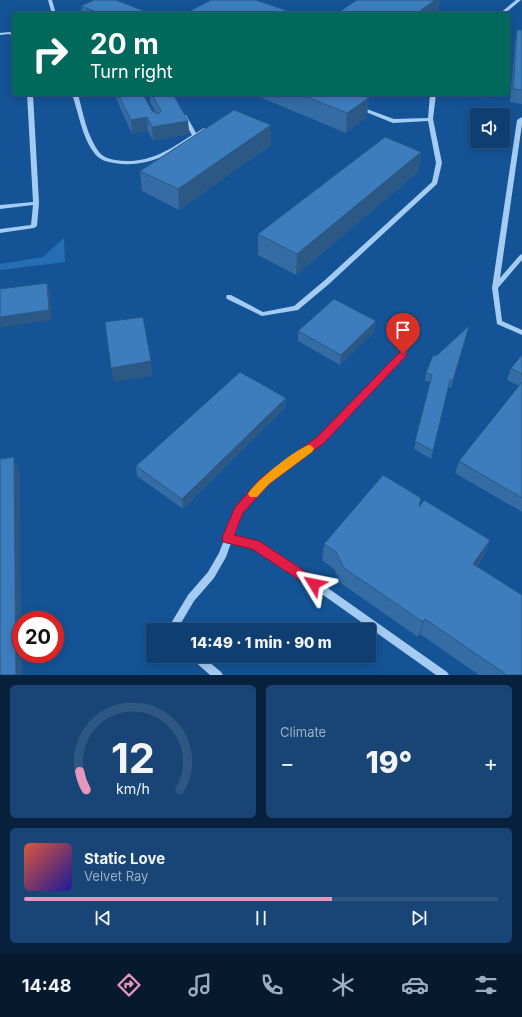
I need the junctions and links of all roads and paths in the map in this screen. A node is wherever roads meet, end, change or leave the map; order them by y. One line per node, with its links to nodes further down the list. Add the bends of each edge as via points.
1 (50, 0): 3 (lane)
2 (519, 0): 4 (lane)
3 (53, 12)
4 (504, 12)
5 (0, 34): 6 (lane)
6 (12, 34)
7 (30, 96): 16 (lane)
8 (76, 96): 15 (lane, via 92,144 97,154 106,160 120,164 148,161 162,156)
9 (433, 96): 12 (lane)
10 (352, 105): 12 (lane, via 393,121)
11 (180, 109): 15 (lane)
12 (430, 119): 21 (lane, via 439,162 435,183 327,282 296,308 278,312 262,314)
13 (522, 119): 20 (lane)
14 (209, 127): 15 (lane)
15 (195, 135)
16 (36, 203): 17 (lane); 18 (lane, via 34,226)
17 (0, 207)
18 (0, 231)
19 (522, 256): 20 (lane)
20 (494, 288): 22 (lane, via 499,322)
21 (229, 297)
22 (522, 333)
23 (403, 354): 24 (lane, via 321,440 265,481 239,510)
24 (227, 538): 25 (lane, via 223,554 211,575 191,598); 28 (lane, via 255,545 288,565)
25 (176, 623)
26 (203, 663): 27 (lane)
27 (218, 675)
28 (444, 675)

